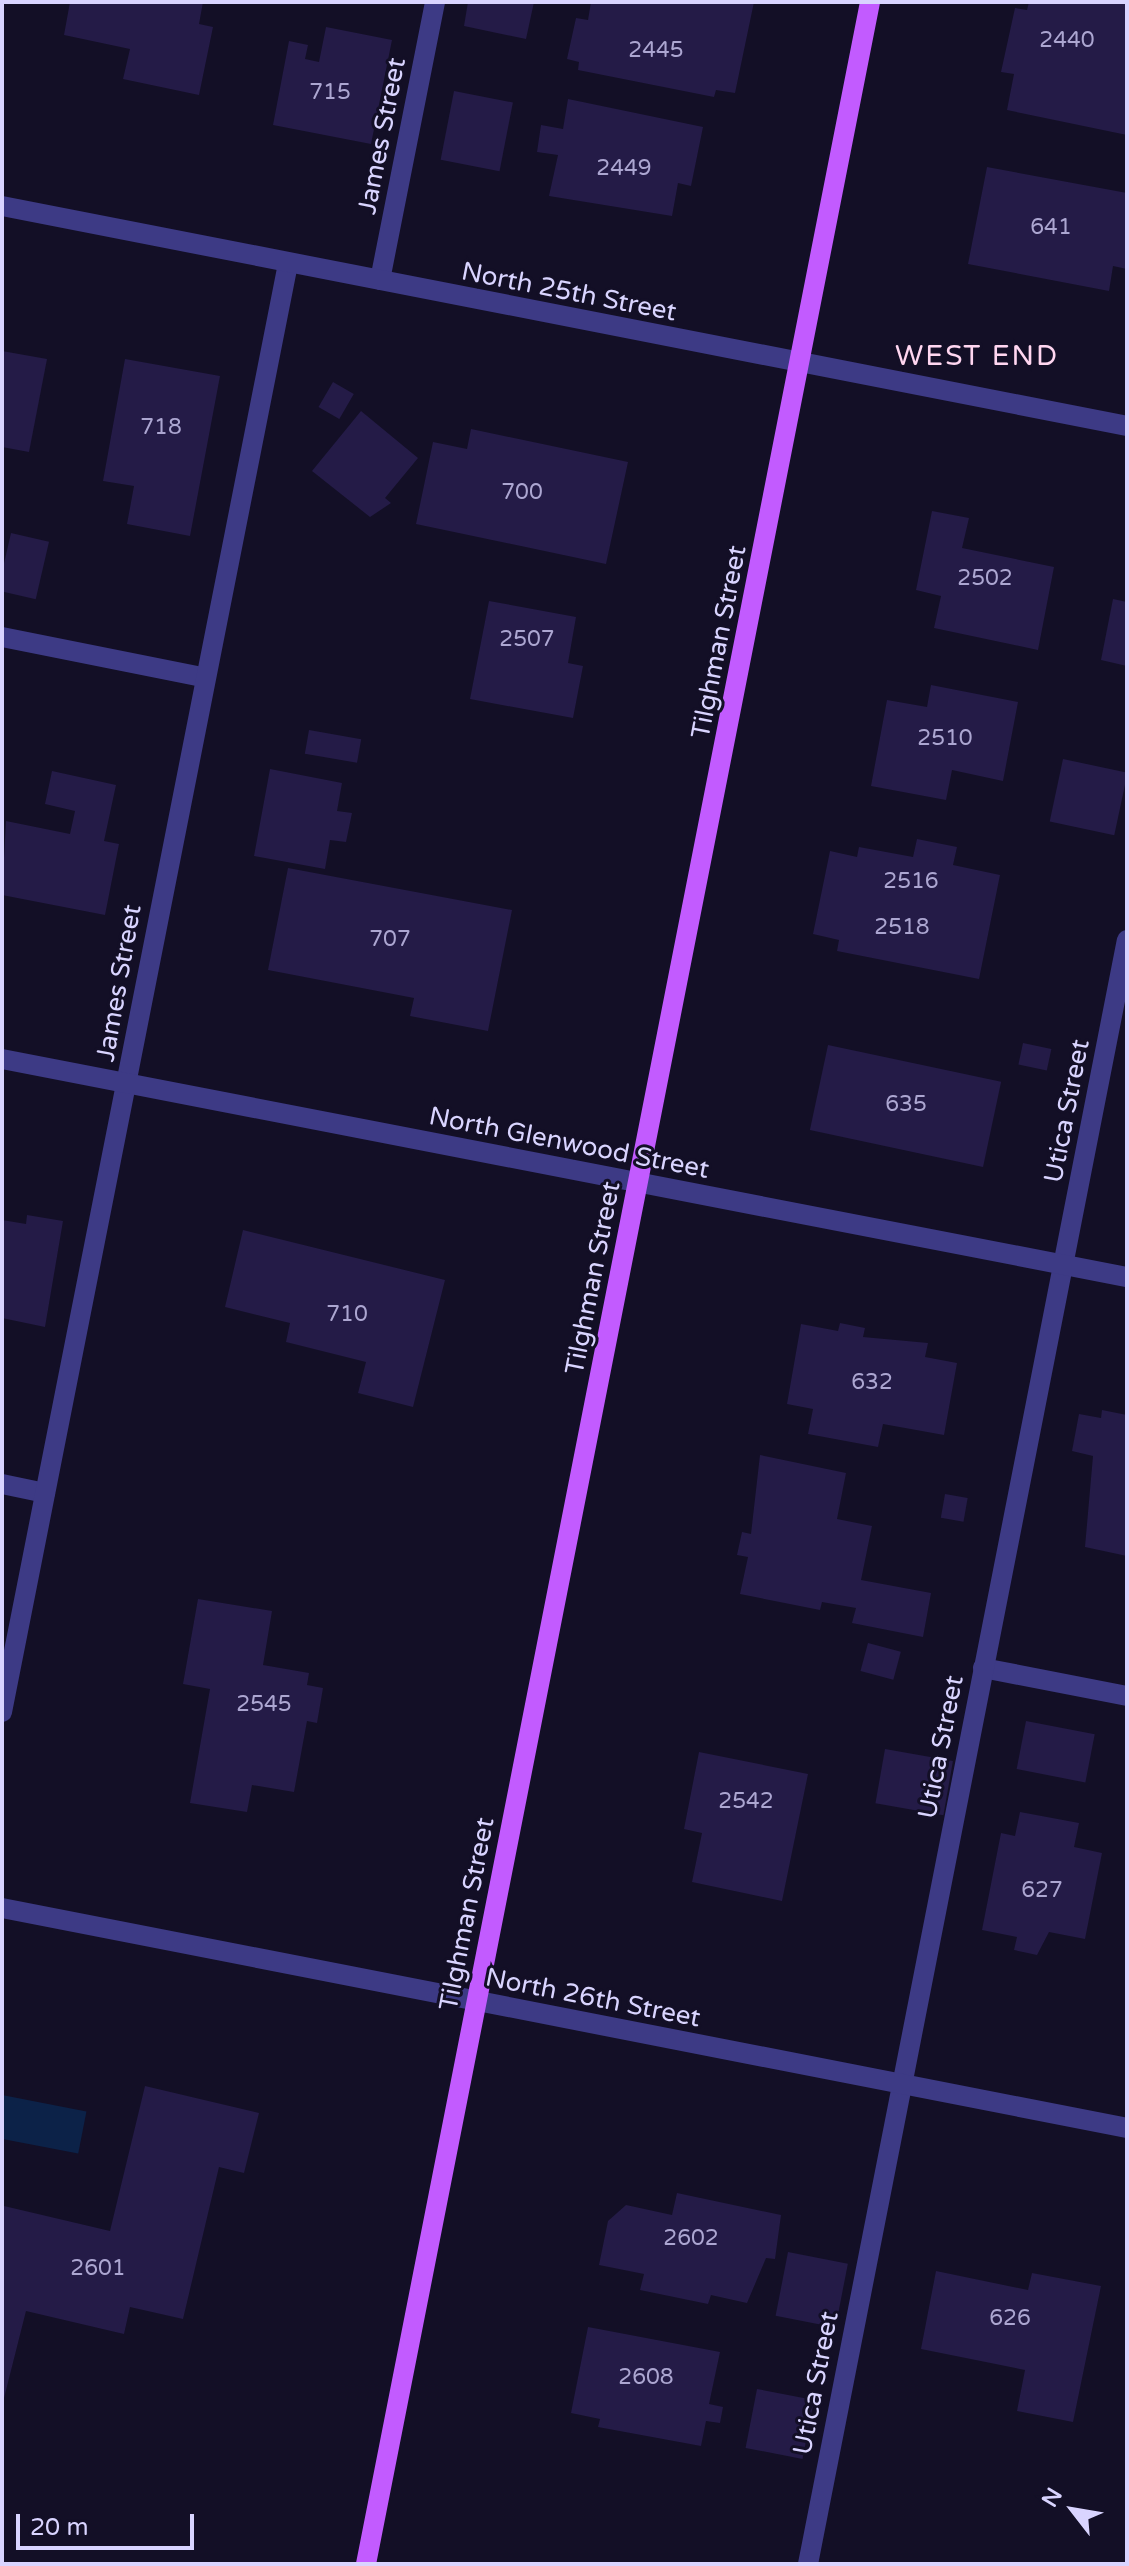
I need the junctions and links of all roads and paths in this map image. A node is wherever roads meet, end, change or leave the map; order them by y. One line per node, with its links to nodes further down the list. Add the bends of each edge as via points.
1 (435, 2): 5 (street, James Street)
2 (870, 2): 6 (main road, Tilghman Street)
3 (2, 206): 4 (street, North 25th Street)
4 (288, 264): 5 (street, North 25th Street); 9 (street, James Street)
5 (380, 280): 6 (street, North 25th Street)
6 (801, 365): 7 (street, North 25th Street); 13 (main road, Tilghman Street)
7 (1127, 426)
8 (2, 637): 9 (street)
9 (202, 677): 12 (street, James Street)
10 (1127, 940): 14 (street, Utica Street)
11 (2, 1059): 12 (street, North Glenwood Street)
12 (127, 1082): 13 (street, North Glenwood Street); 17 (street, James Street)
13 (638, 1183): 14 (street, North Glenwood Street); 22 (main road, Tilghman Street)
14 (1063, 1264): 15 (street, North Glenwood Street); 18 (street, Utica Street)
15 (1127, 1277)
16 (2, 1484): 17 (street)
17 (45, 1493): 20 (street, James Street)
18 (983, 1668): 19 (street); 23 (street, Utica Street)
19 (1127, 1696)
20 (2, 1712)
21 (2, 1908): 22 (street, North 26th Street)
22 (476, 2002): 23 (street, North 26th Street); 25 (main road, Tilghman Street)
23 (900, 2083): 24 (street, North 26th Street); 26 (street, Utica Street)
24 (1127, 2128)
25 (366, 2564)
26 (808, 2564)

